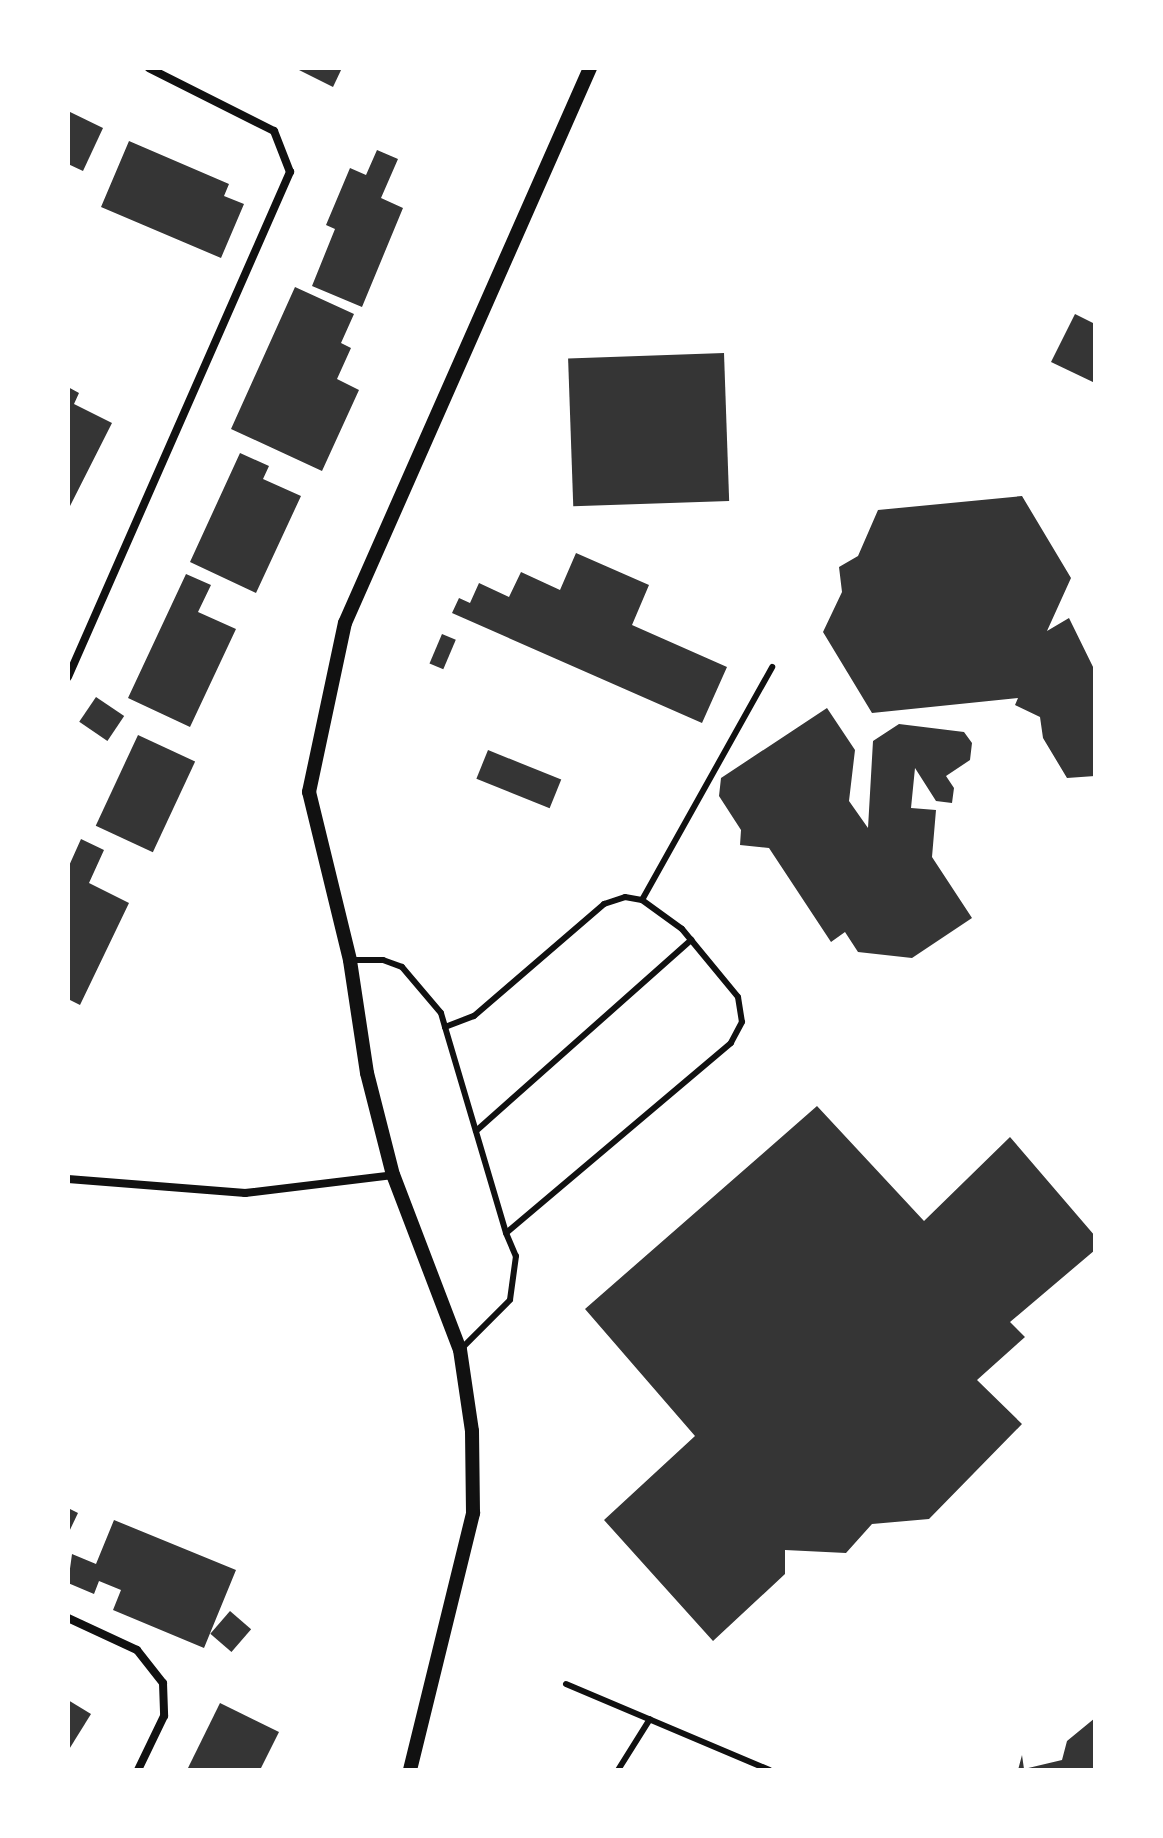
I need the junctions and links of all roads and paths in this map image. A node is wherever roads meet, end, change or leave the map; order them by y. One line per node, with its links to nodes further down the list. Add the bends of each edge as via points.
1 (149, 68): 4 (street, via 274,131 290,172)
2 (590, 68): 7 (street, via 345,623 309,792)
3 (772, 667): 5 (lane)
4 (68, 677)
5 (642, 900): 6 (lane); 8 (lane, via 625,897 604,904 474,1016)
6 (691, 940): 9 (lane); 12 (lane, via 738,997 742,1022 731,1043)
7 (350, 960): 8 (lane, via 383,960 402,967 441,1013); 10 (street, via 367,1073)
8 (445, 1027): 9 (lane)
9 (476, 1131): 12 (lane)
10 (393, 1175): 11 (street, via 245,1193); 13 (street)
11 (68, 1179)
12 (506, 1233): 13 (lane, via 516,1256 510,1300)
13 (460, 1350): 18 (street, via 472,1431 473,1513)
14 (68, 1618): 17 (street, via 137,1650 163,1683 164,1716)
15 (566, 1684): 16 (lane)
16 (650, 1719): 19 (lane); 20 (lane)
17 (138, 1770)
18 (410, 1770)
19 (618, 1770)
20 (770, 1770)

